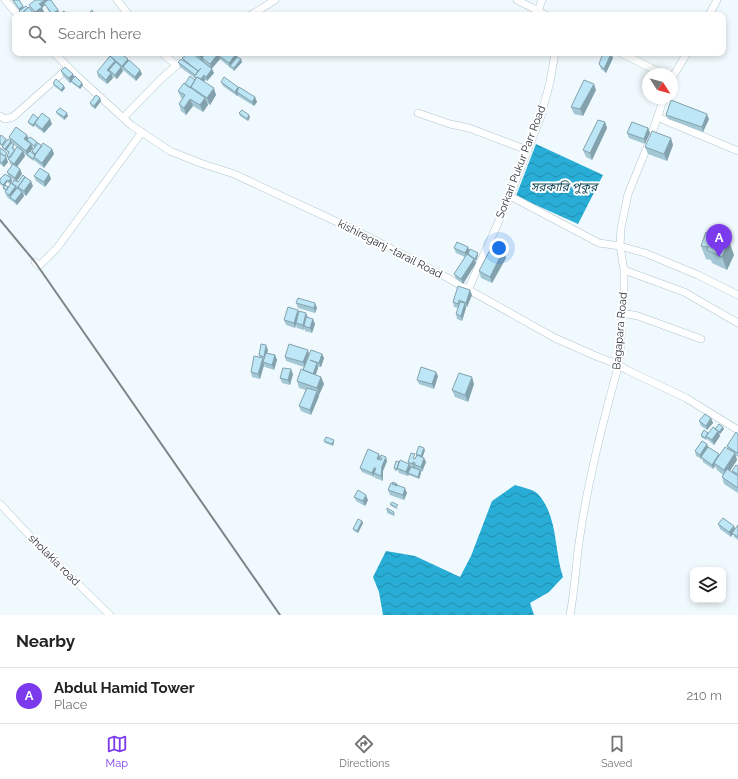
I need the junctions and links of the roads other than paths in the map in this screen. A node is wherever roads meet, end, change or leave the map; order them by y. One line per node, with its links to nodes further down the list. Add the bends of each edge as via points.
1 (5, 0): 8 (street)
2 (117, 0): 9 (street)
3 (275, 0): 10 (street)
4 (517, 0): 7 (street)
5 (542, 0): 7 (street)
6 (717, 0): 11 (street)
7 (538, 11)
8 (15, 12)
9 (127, 12)
10 (256, 12)
11 (711, 12)
12 (57, 56): 19 (street, kishireganj -tarail Road)
13 (166, 56): 18 (street)
14 (187, 56): 18 (street)
15 (554, 56): 28 (street, Sorkari Pukur Parr Road, via 541,116)
16 (627, 56): 20 (street)
17 (685, 56): 21 (street)
18 (176, 65): 26 (street)
19 (68, 68): 24 (street, via 13,117 6,119); 26 (street, kishireganj -tarail Road)
20 (651, 68)
21 (678, 68)
22 (662, 104): 25 (street, Bagapara Road)
23 (418, 114): 28 (street, via 469,128)
24 (0, 116)
25 (657, 116): 29 (street); 31 (street, Bagapara Road, via 628,194)
26 (123, 118): 27 (street, kishireganj -tarail Road)
27 (142, 132): 32 (street, via 57,248 39,266); 34 (street, kishireganj -tarail Road, via 170,151 234,174 361,233)
28 (527, 150): 30 (street, Sorkari Pukur Parr Road)
29 (738, 151)
30 (510, 196): 31 (street, via 599,243); 34 (street, Sorkari Pukur Parr Road)
31 (620, 246): 33 (street, Bagapara Road); 35 (street, via 645,253 698,275)
32 (35, 262)
33 (624, 270): 36 (street, Bagapara Road); 37 (street, via 684,292)
34 (468, 290): 39 (street, kishireganj -tarail Road, via 555,338)
35 (738, 295)
36 (623, 313): 38 (street); 39 (street, Bagapara Road)
37 (738, 323)
38 (701, 339)
39 (617, 364): 40 (street, kishireganj -tarail Road, via 686,398); 43 (street, Bagapara Road, via 599,438 583,522)
40 (738, 430)
41 (0, 504): 42 (street, sholakia road)
42 (110, 615)
43 (570, 615)

